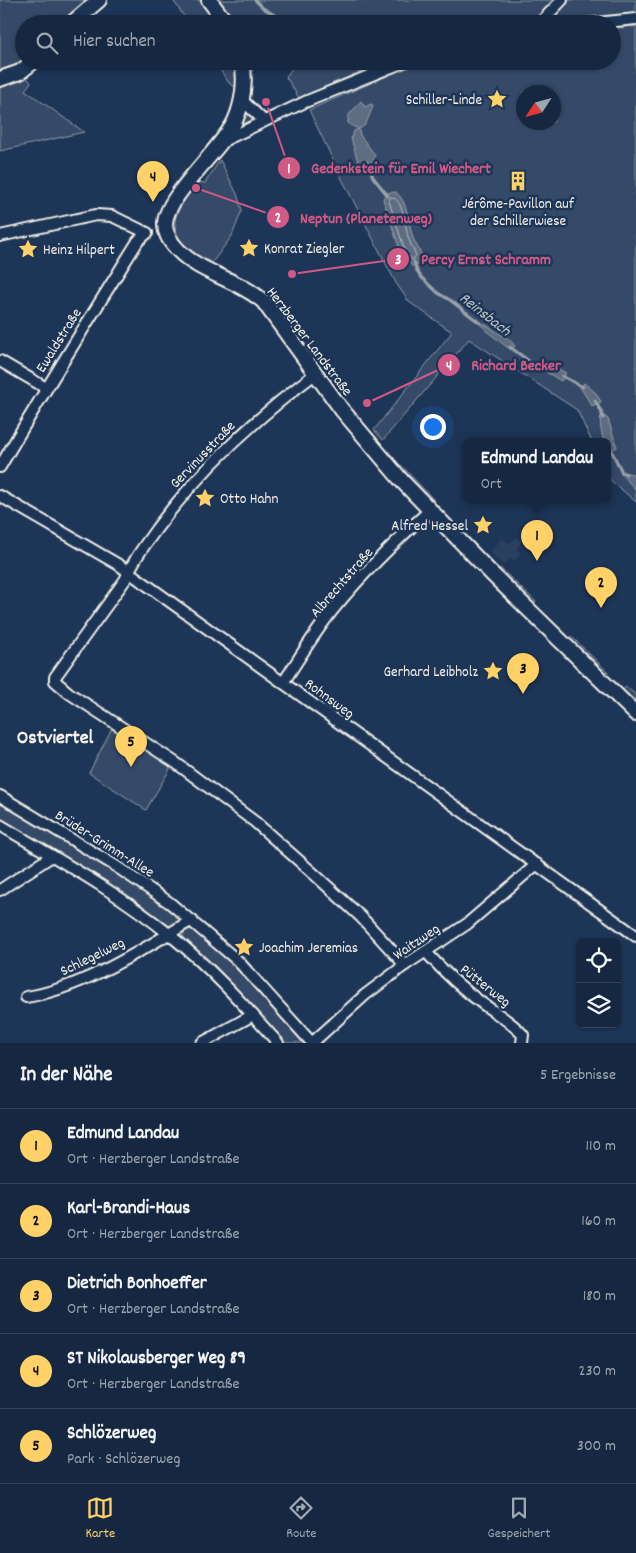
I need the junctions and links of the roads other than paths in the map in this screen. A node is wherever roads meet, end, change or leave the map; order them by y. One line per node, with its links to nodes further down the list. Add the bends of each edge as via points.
1 (99, 0): 4 (street)
2 (209, 0): 5 (street)
3 (562, 0): 6 (street)
4 (82, 15)
5 (220, 15)
6 (547, 15)
7 (636, 19): 8 (street)
8 (621, 20)
9 (23, 70): 12 (street)
10 (242, 70): 13 (street)
11 (385, 70): 14 (street)
12 (0, 79)
13 (242, 100): 14 (street); 15 (street, via 235,121)
14 (264, 121): 15 (street)
15 (222, 142): 16 (street, via 172,206)
16 (165, 230): 17 (street); 20 (street, Herzberger Landstraße, via 179,251 194,262 263,300)
17 (147, 233): 18 (street, via 112,216 96,214); 21 (street, Ewaldstraße, via 138,241)
18 (0, 236)
19 (0, 361): 21 (street)
20 (316, 374): 24 (street, Herzberger Landstraße, via 371,446); 25 (street, Gervinusstraße, via 258,419 202,473 167,514)
21 (46, 388): 22 (street, Ewaldstraße)
22 (0, 467)
23 (0, 496): 25 (street, Rohnsweg)
24 (430, 510): 26 (street, Albrechtstraße, via 336,606); 27 (street, Herzberger Landstraße)
25 (128, 571): 26 (street, Rohnsweg); 37 (street, Gervinusstraße, via 55,681 255,822 361,917)
26 (283, 682): 31 (street, Rohnsweg)
27 (636, 714)
28 (0, 796): 33 (street, Brüder-Grimm-Allee, via 114,865)
29 (0, 825): 30 (street)
30 (52, 856): 32 (street); 34 (street)
31 (537, 864): 35 (street, Rohnsweg); 36 (street, Waitzweg, via 467,924)
32 (0, 890)
33 (192, 920): 34 (street); 42 (street, Brüder-Grimm-Allee, via 238,961)
34 (169, 934): 38 (street, Schlegelweg, via 77,981 45,994); 39 (street, via 202,961)
35 (636, 936)
36 (426, 952): 37 (street, Waitzweg); 43 (street, Pütterweg, via 469,994 515,1026 523,1035)
37 (405, 965): 42 (street, Waitzweg, via 365,995)
38 (26, 997)
39 (253, 1015): 40 (street); 41 (street)
40 (202, 1043)
41 (278, 1043)
42 (312, 1043)
43 (522, 1043)

